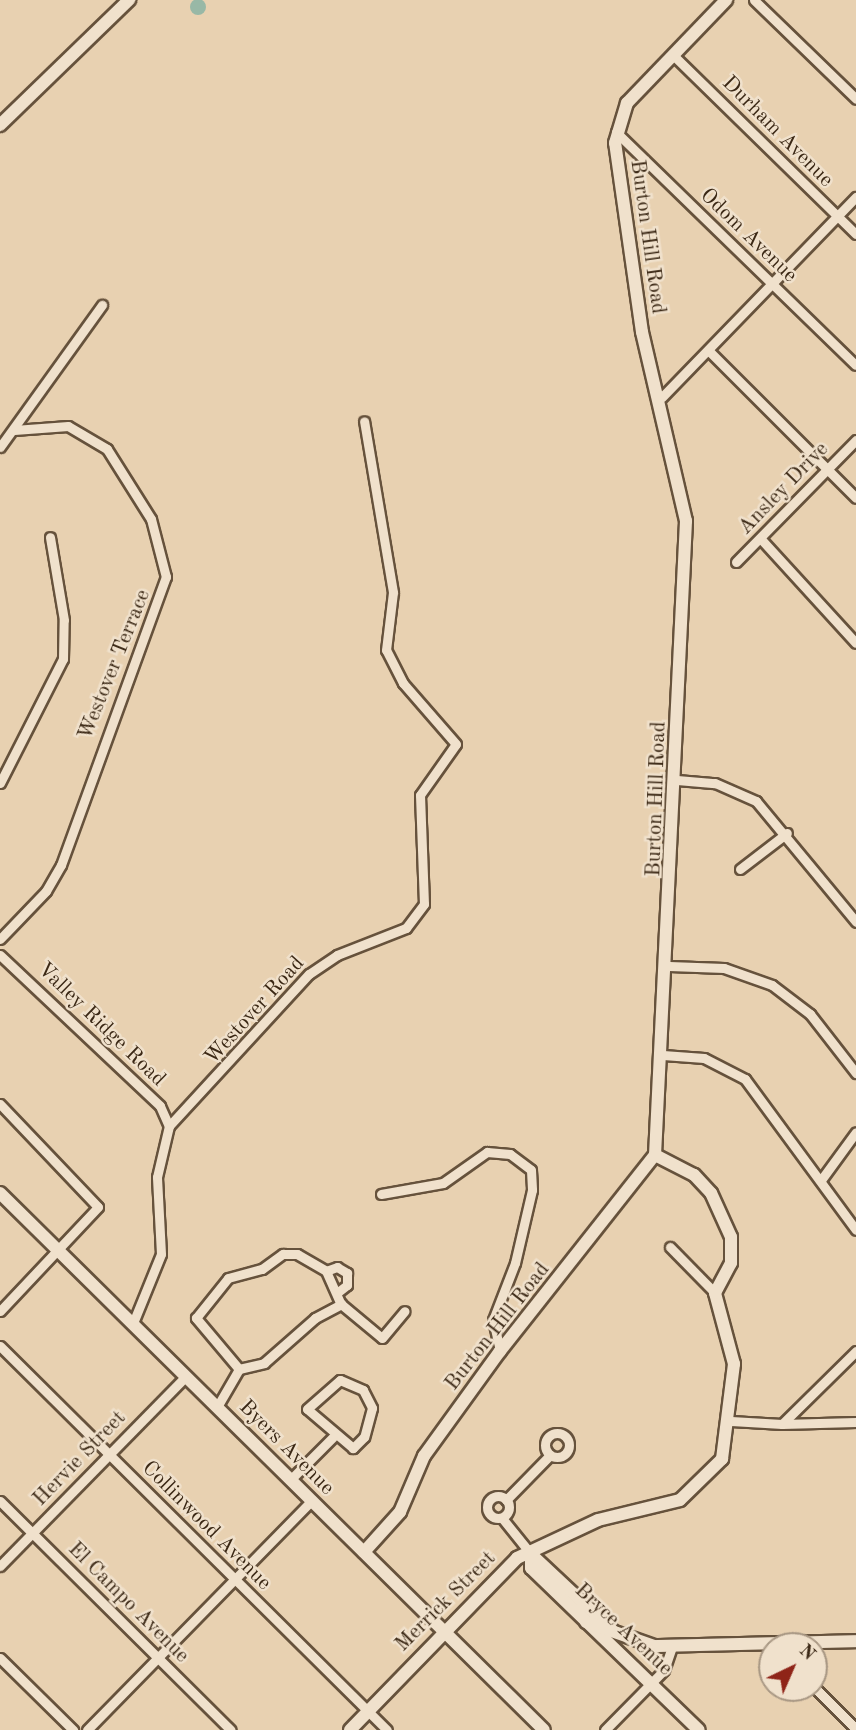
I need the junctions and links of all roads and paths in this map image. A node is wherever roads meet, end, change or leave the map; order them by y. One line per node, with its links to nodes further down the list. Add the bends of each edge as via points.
1 (129, 0): 6 (street)
2 (726, 0): 4 (street, Burton Hill Road)
3 (754, 0): 5 (street)
4 (673, 55): 7 (street, Burton Hill Road, via 627,103); 9 (street, Durham Avenue)
5 (856, 99)
6 (0, 124)
7 (616, 132): 11 (street, Odom Avenue); 15 (street, Burton Hill Road, via 635,292)
8 (856, 197): 9 (street)
9 (838, 216): 10 (street, Durham Avenue); 11 (street)
10 (856, 234)
11 (772, 283): 13 (street); 14 (street, Odom Avenue)
12 (102, 304): 17 (street)
13 (708, 350): 15 (street); 20 (street)
14 (856, 365)
15 (662, 397): 26 (street, Burton Hill Road, via 687,546)
16 (364, 421): 37 (street, Westover Road, via 391,568 388,657 456,744 420,795 424,904 406,928 309,974)
17 (14, 430): 19 (street); 31 (street, Westover Terrace, via 68,426 107,449 152,519 166,577 61,865 46,891)
18 (856, 440): 20 (street, Ansley Drive)
19 (0, 447)
20 (827, 470): 21 (street); 23 (street, Ansley Drive)
21 (856, 498)
22 (50, 537): 27 (street, via 64,620 63,659)
23 (760, 538): 24 (street, Ansley Drive); 25 (street)
24 (737, 562)
25 (856, 643)
26 (677, 780): 28 (street, via 739,792); 33 (street, Burton Hill Road)
27 (0, 783)
28 (787, 833): 29 (street); 30 (street)
29 (740, 869)
30 (856, 922)
31 (0, 939)
32 (0, 955): 37 (street, Valley Ridge Road, via 160,1106)
33 (669, 966): 34 (street, Burton Hill Road); 35 (street, via 732,970 772,985 810,1014)
34 (663, 1055): 39 (street, Burton Hill Road); 40 (street, via 704,1058 737,1072)
35 (856, 1073)
36 (0, 1104): 45 (street, via 97,1203)
37 (169, 1126): 52 (street, Westover Road, via 156,1177 161,1254)
38 (856, 1132): 40 (street)
39 (654, 1155): 48 (street, via 694,1175 723,1212 733,1253); 54 (street, Burton Hill Road)
40 (821, 1180): 43 (street)
41 (0, 1193): 45 (street, Byers Avenue)
42 (381, 1194): 54 (street, via 443,1183 487,1152 510,1154 531,1170 533,1191 515,1264 493,1320)
43 (856, 1230)
44 (670, 1247): 48 (street)
45 (59, 1250): 50 (street); 52 (street, Byers Avenue)
46 (326, 1271): 47 (street); 47 (street, via 337,1267 347,1273 347,1285); 56 (street, via 297,1254 283,1254 262,1269 239,1271 209,1295 196,1318)
47 (338, 1292): 49 (street)
48 (715, 1293): 59 (street, Merrick Street, via 734,1364)
49 (341, 1304): 51 (street, via 382,1338); 56 (street, via 264,1363)
50 (0, 1311)
51 (405, 1311)
52 (133, 1323): 57 (street, Byers Avenue)
53 (0, 1346): 63 (street, Collinwood Avenue)
54 (500, 1350): 71 (street, Burton Hill Road, via 424,1456 400,1512)
55 (856, 1351): 61 (street)
56 (239, 1370): 58 (street)
57 (186, 1376): 58 (street, Byers Avenue); 63 (street, Hervie Street)
58 (217, 1407): 65 (street, Byers Avenue)
59 (731, 1421): 61 (street); 72 (street, Merrick Street, via 722,1459 680,1500 598,1520)
60 (856, 1422): 61 (street)
61 (782, 1424)
62 (333, 1437): 62 (street, via 307,1409 329,1383 345,1380 364,1392 371,1418 358,1447); 65 (street)
63 (108, 1454): 70 (street, Hervie Street); 74 (street, Collinwood Avenue)
64 (550, 1454): 67 (street)
65 (291, 1479): 66 (street, Byers Avenue)
66 (312, 1500): 71 (street, Byers Avenue); 74 (street)
67 (506, 1500): 69 (street); 69 (street, Bryce Avenue, via 499,1496 486,1504 493,1518)
68 (0, 1502): 70 (street, El Campo Avenue)
69 (502, 1518): 72 (street, Bryce Avenue)
70 (32, 1533): 73 (street, Hervie Street); 83 (street, El Campo Avenue)
71 (364, 1552): 76 (street, Byers Avenue)
72 (531, 1554): 75 (street, Bryce Avenue, via 531,1568); 76 (street, Merrick Street, via 505,1567); 77 (street, Bryce Avenue)
73 (0, 1566)
74 (236, 1579): 83 (street); 86 (street, Collinwood Avenue)
75 (586, 1622): 77 (street); 84 (street, Bryce Avenue)
76 (444, 1630): 86 (street, Merrick Street); 93 (street, Byers Avenue)
77 (620, 1636): 81 (street)
78 (856, 1641): 79 (street)
79 (828, 1642)
80 (758, 1645): 81 (street)
81 (671, 1647): 84 (street, via 664,1670)
82 (0, 1658): 88 (street)
83 (158, 1658): 89 (street); 90 (street, El Campo Avenue)
84 (649, 1685): 94 (street); 95 (street, Bryce Avenue)
85 (828, 1701): 87 (street)
86 (368, 1712): 91 (street, Merrick Street); 92 (street, Collinwood Avenue)
87 (856, 1729)
88 (74, 1730)
89 (87, 1730)
90 (231, 1730)
91 (350, 1730)
92 (387, 1730)
93 (544, 1730)
94 (605, 1730)
95 (699, 1730)

